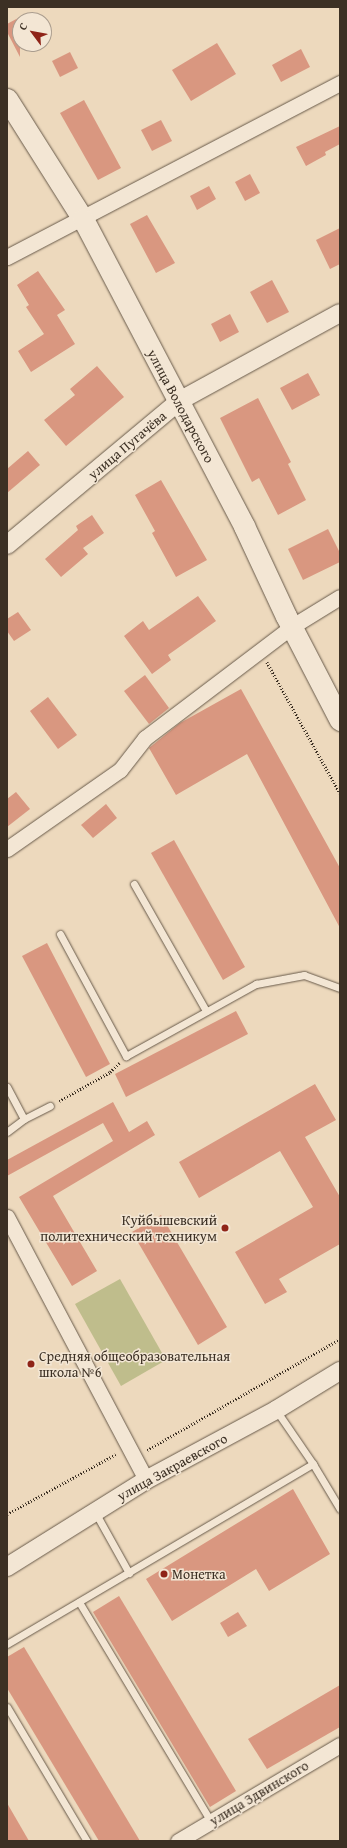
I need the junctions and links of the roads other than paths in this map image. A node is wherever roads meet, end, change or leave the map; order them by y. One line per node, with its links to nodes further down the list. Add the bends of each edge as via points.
1 (340, 83): 3 (street)
2 (7, 99): 3 (main road, улица Володарского)
3 (83, 219): 4 (street); 6 (main road, улица Володарского)
4 (7, 257)
5 (340, 313): 6 (street, улица Пугачёва)
6 (179, 401): 7 (street, улица Пугачёва); 9 (main road, улица Володарского, via 244,526)
7 (7, 545)
8 (340, 597): 9 (street)
9 (291, 626): 10 (main road, улица Володарского); 11 (street, via 145,738 120,770)
10 (340, 720)
11 (7, 848)
12 (134, 884): 15 (lane)
13 (60, 934): 15 (lane, via 126,1056)
14 (340, 988): 15 (lane, via 304,975 256,984)
15 (206, 1011)
16 (7, 1087): 18 (lane)
17 (50, 1106): 18 (lane)
18 (24, 1120): 19 (lane)
19 (7, 1132)
20 (7, 1217): 24 (street)
21 (340, 1371): 22 (street, улица Закраевского)
22 (276, 1410): 23 (lane); 24 (street, улица Закраевского)
23 (312, 1464): 25 (lane); 28 (lane)
24 (146, 1480): 26 (street, улица Закраевского)
25 (340, 1509)
26 (95, 1511): 27 (street, улица Закраевского); 28 (lane)
27 (7, 1567)
28 (129, 1573): 29 (lane)
29 (79, 1602): 30 (lane); 33 (lane)
30 (7, 1644)
31 (7, 1707): 34 (lane)
32 (340, 1745): 33 (street, улица Здвинского)
33 (211, 1822): 35 (street, улица Здвинского)
34 (87, 1841)
35 (178, 1841)

